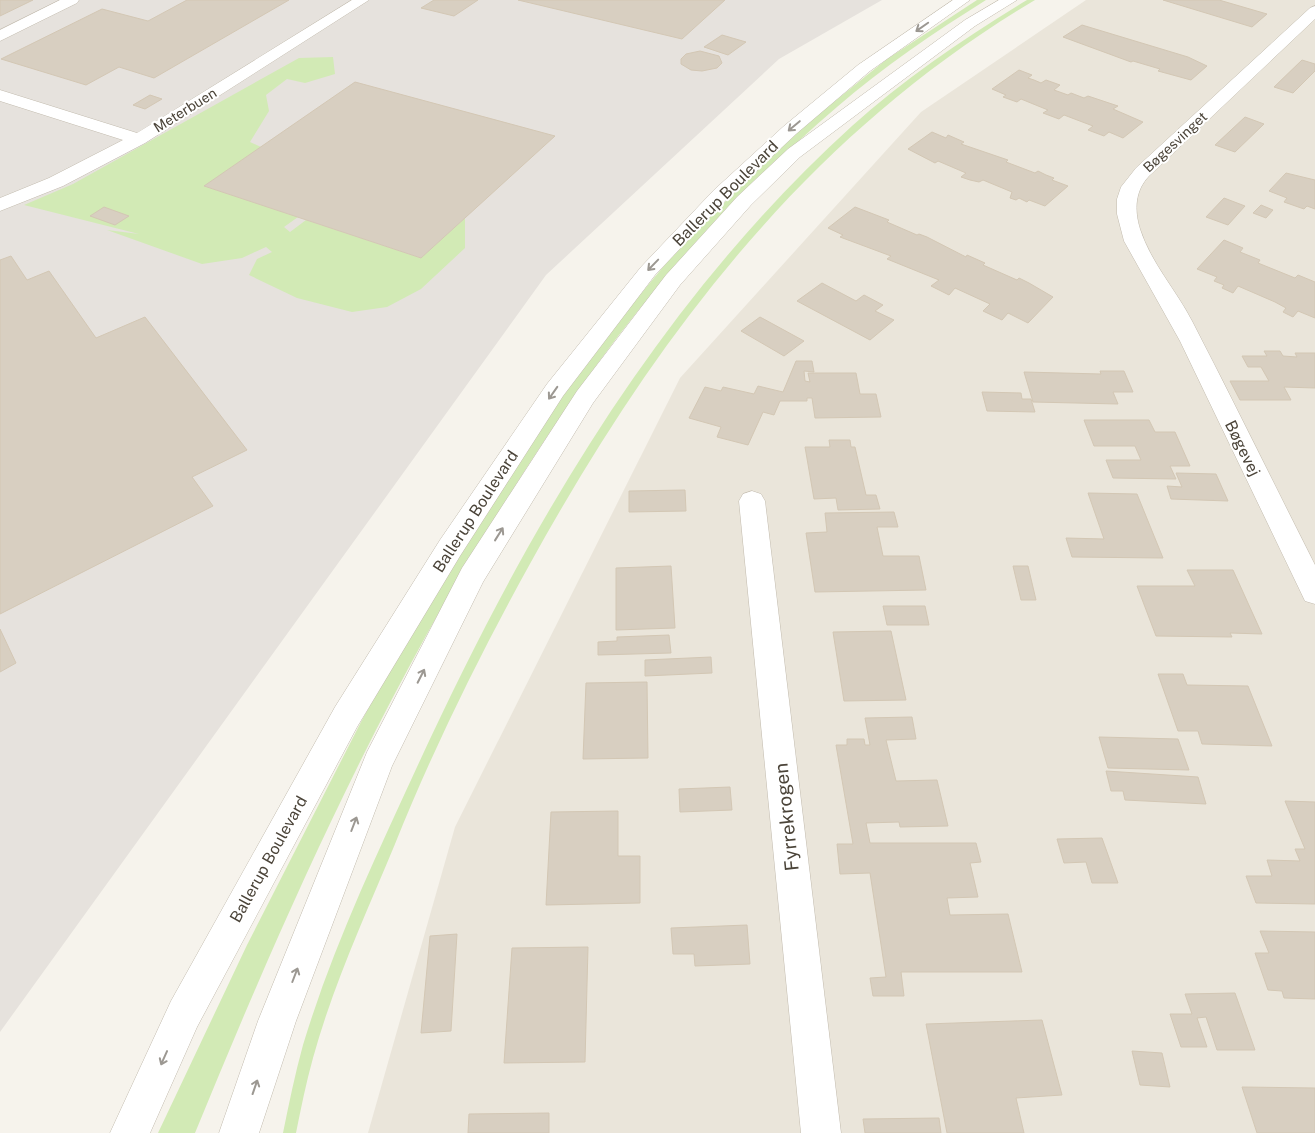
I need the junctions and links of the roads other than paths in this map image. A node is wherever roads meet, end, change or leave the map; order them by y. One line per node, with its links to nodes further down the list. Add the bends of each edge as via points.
1 (72, 0): 6 (street)
2 (362, 0): 8 (street, Meterbuen)
3 (963, 0): 13 (street, Ballerup Boulevard, one-way to 13, via 864,68 721,194 648,271 555,390 450,548 346,717 184,1014)
4 (1010, 0): 14 (street, Ballerup Boulevard, one-way to 4, via 277,1021 378,762 472,576 585,397 673,280 744,200 794,153 970,23)
5 (1315, 11): 10 (street, Bøgesvinget, via 1156,159 1137,178 1127,197 1140,257)
6 (0, 36)
7 (0, 95): 8 (street)
8 (139, 139): 9 (street, Meterbuen, via 56,182)
9 (0, 205)
10 (1171, 303): 12 (street, Bøgevej)
11 (752, 500): 15 (street, Fyrrekrogen)
12 (1315, 593)
13 (130, 1133)
14 (239, 1133)
15 (821, 1133)

